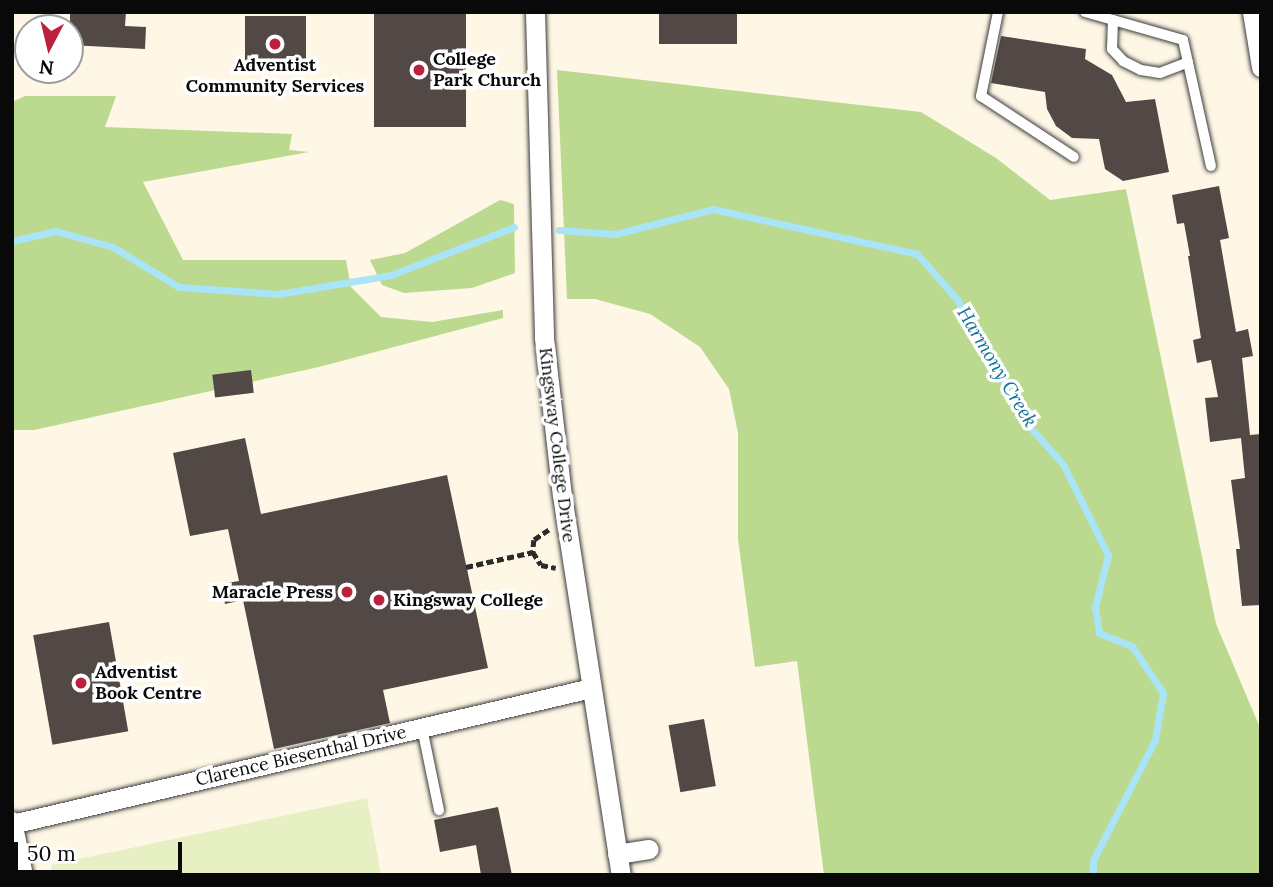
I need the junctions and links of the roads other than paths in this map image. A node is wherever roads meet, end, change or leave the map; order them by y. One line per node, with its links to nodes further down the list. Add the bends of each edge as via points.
1 (535, 12): 10 (street, Kingsway College Drive, via 544,338)
2 (998, 12): 8 (lane, via 981,96)
3 (1085, 12): 5 (lane)
4 (1252, 12): 7 (street)
5 (1114, 20): 6 (lane, via 1183,40); 6 (lane, via 1112,49 1123,61 1160,73)
6 (1188, 62): 9 (lane)
7 (1261, 67)
8 (1074, 157)
9 (1211, 166)
10 (591, 688): 11 (street, Clarence Biesenthal Drive); 15 (street, Kingsway College Drive)
11 (422, 728): 12 (lane); 13 (street, Clarence Biesenthal Drive)
12 (439, 810)
13 (12, 823): 16 (street)
14 (649, 849): 15 (street)
15 (617, 854): 17 (street, Kingsway College Drive)
16 (23, 875)
17 (621, 875)

